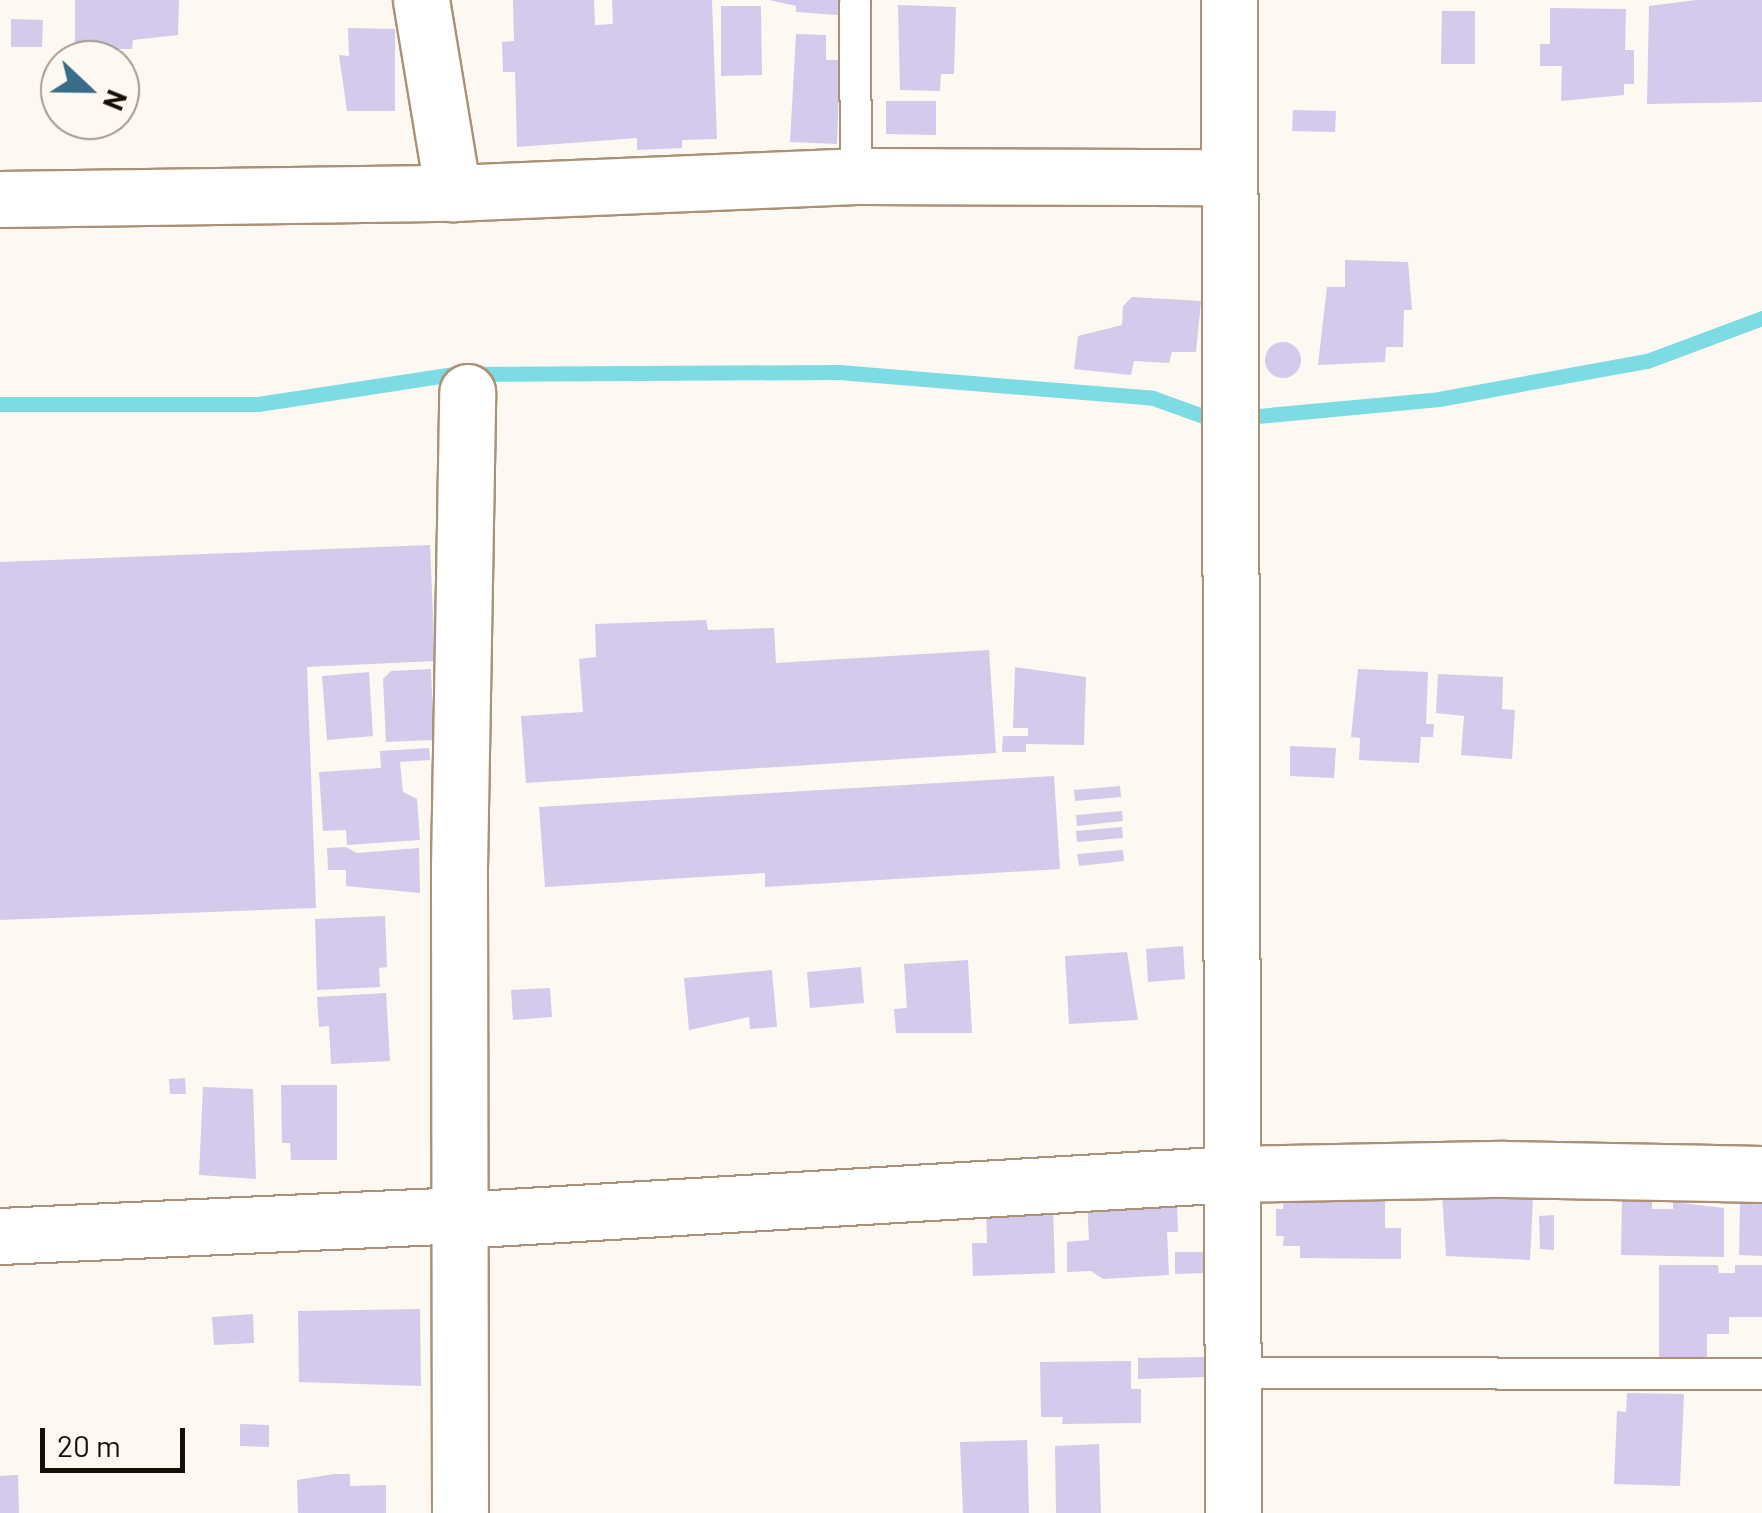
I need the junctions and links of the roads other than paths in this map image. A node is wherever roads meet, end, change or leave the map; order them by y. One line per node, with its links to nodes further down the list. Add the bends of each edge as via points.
1 (420, 0): 6 (street)
2 (1229, 0): 5 (street)
3 (856, 4): 4 (lane)
4 (856, 176): 5 (street); 6 (street)
5 (1227, 177): 9 (street)
6 (453, 193): 7 (street)
7 (0, 199)
8 (467, 392): 11 (street)
9 (1233, 1174): 10 (street, via 1504,1168); 11 (street); 13 (street)
10 (1762, 1174)
11 (459, 1217): 12 (street); 15 (street)
12 (0, 1236)
13 (1232, 1373): 14 (lane); 16 (street)
14 (1762, 1374)
15 (460, 1513)
16 (1233, 1513)

